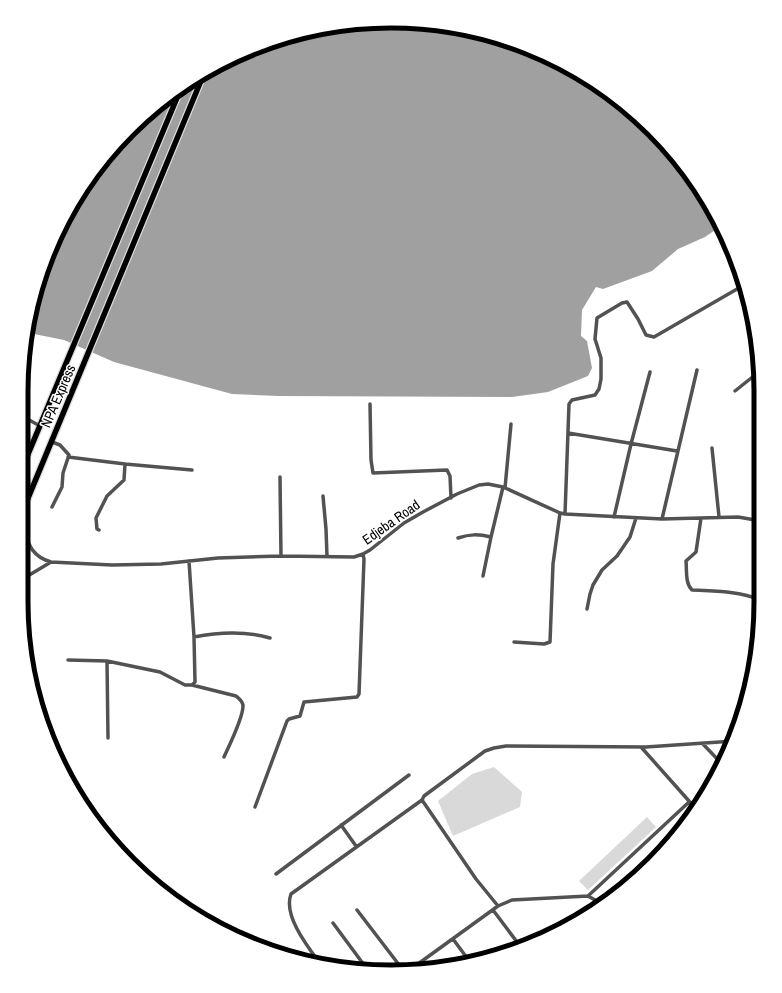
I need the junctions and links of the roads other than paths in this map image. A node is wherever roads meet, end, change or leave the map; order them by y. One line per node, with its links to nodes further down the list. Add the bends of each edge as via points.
1 (200, 83): 13 (main road, NPA Express)
2 (176, 98): 11 (main road, NPA Express)
3 (739, 288): 12 (street, via 654,337 646,335 627,302 597,318 595,338 601,358 599,389 595,396 570,401)
4 (697, 370): 18 (street)
5 (650, 372): 14 (street)
6 (753, 376): 7 (street)
7 (735, 391)
8 (370, 404): 26 (street, via 373,473 447,470 450,476)
9 (28, 419): 11 (street)
10 (511, 424): 24 (street)
11 (40, 426): 17 (main road, NPA Express)
12 (568, 433): 14 (street); 30 (street)
13 (52, 442): 20 (street, via 60,445 69,455); 27 (main road, NPA Express)
14 (631, 444): 18 (street); 31 (street)
15 (28, 448): 17 (street)
16 (712, 448): 32 (street)
17 (31, 449): 19 (main road, NPA Express)
18 (677, 451): 35 (street)
19 (28, 456)
20 (68, 458): 21 (street); 28 (street, via 62,487)
21 (125, 464): 22 (street); 37 (street, via 124,480 107,496 96,517)
22 (192, 470)
23 (280, 477): 42 (street)
24 (504, 487): 26 (street, Edjeba Road, via 479,485); 29 (street, Edjeba Road); 38 (street)
25 (323, 496): 43 (street)
26 (451, 498): 41 (street, Edjeba Road, via 404,523)
27 (28, 499)
28 (52, 507)
29 (560, 513): 30 (street, Edjeba Road); 52 (street, via 553,564 550,642)
30 (565, 514): 31 (street, Edjeba Road)
31 (614, 517): 33 (street, Edjeba Road)
32 (719, 517): 34 (street, Edjeba Road); 36 (street, Edjeba Road)
33 (636, 518): 35 (street, Edjeba Road); 49 (street, via 630,537 617,556 602,570 593,585)
34 (701, 518): 35 (street, Edjeba Road); 48 (street, via 696,552 686,561 690,589 721,591)
35 (662, 519)
36 (754, 519)
37 (99, 530)
38 (491, 537): 39 (street, via 468,534); 47 (street)
39 (458, 538)
40 (28, 542): 45 (street, Edjeba Road, via 33,553)
41 (363, 554): 43 (street, Edjeba Road); 66 (street, via 359,694 357,697 304,702 300,716 287,721)
42 (281, 556): 43 (street, Edjeba Road); 44 (street, Edjeba Road)
43 (327, 556)
44 (189, 561): 45 (street, Edjeba Road, via 112,565); 50 (street)
45 (51, 562): 46 (street)
46 (28, 576)
47 (483, 576)
48 (754, 597)
49 (587, 610)
50 (194, 637): 51 (street, via 243,633); 55 (street)
51 (270, 638)
52 (514, 642)
53 (68, 660): 54 (street)
54 (107, 661): 55 (street, via 160,672 185,685); 56 (street)
55 (192, 685): 60 (street, via 236,696 241,700 243,706 239,723)
56 (108, 738)
57 (726, 742): 58 (street)
58 (702, 743): 59 (street); 61 (street)
59 (641, 747): 63 (street, via 494,748 485,751); 64 (street)
60 (224, 758)
61 (718, 760)
62 (409, 775): 67 (street)
63 (422, 800): 68 (street); 72 (street, via 476,879)
64 (689, 802): 65 (street); 70 (street)
65 (692, 805)
66 (255, 807)
67 (341, 825): 68 (street); 69 (street)
68 (356, 846): 78 (street, via 291,894 290,910 296,928)
69 (276, 874)
70 (588, 896): 71 (street); 72 (street, via 512,900)
71 (597, 901)
72 (498, 906): 74 (street)
73 (357, 910): 82 (street)
74 (493, 910): 76 (street); 77 (street)
75 (333, 923): 80 (street)
76 (453, 939): 79 (street); 81 (street)
77 (517, 942)
78 (315, 957)
79 (466, 957)
80 (362, 964)
81 (420, 964)
82 (399, 965)

